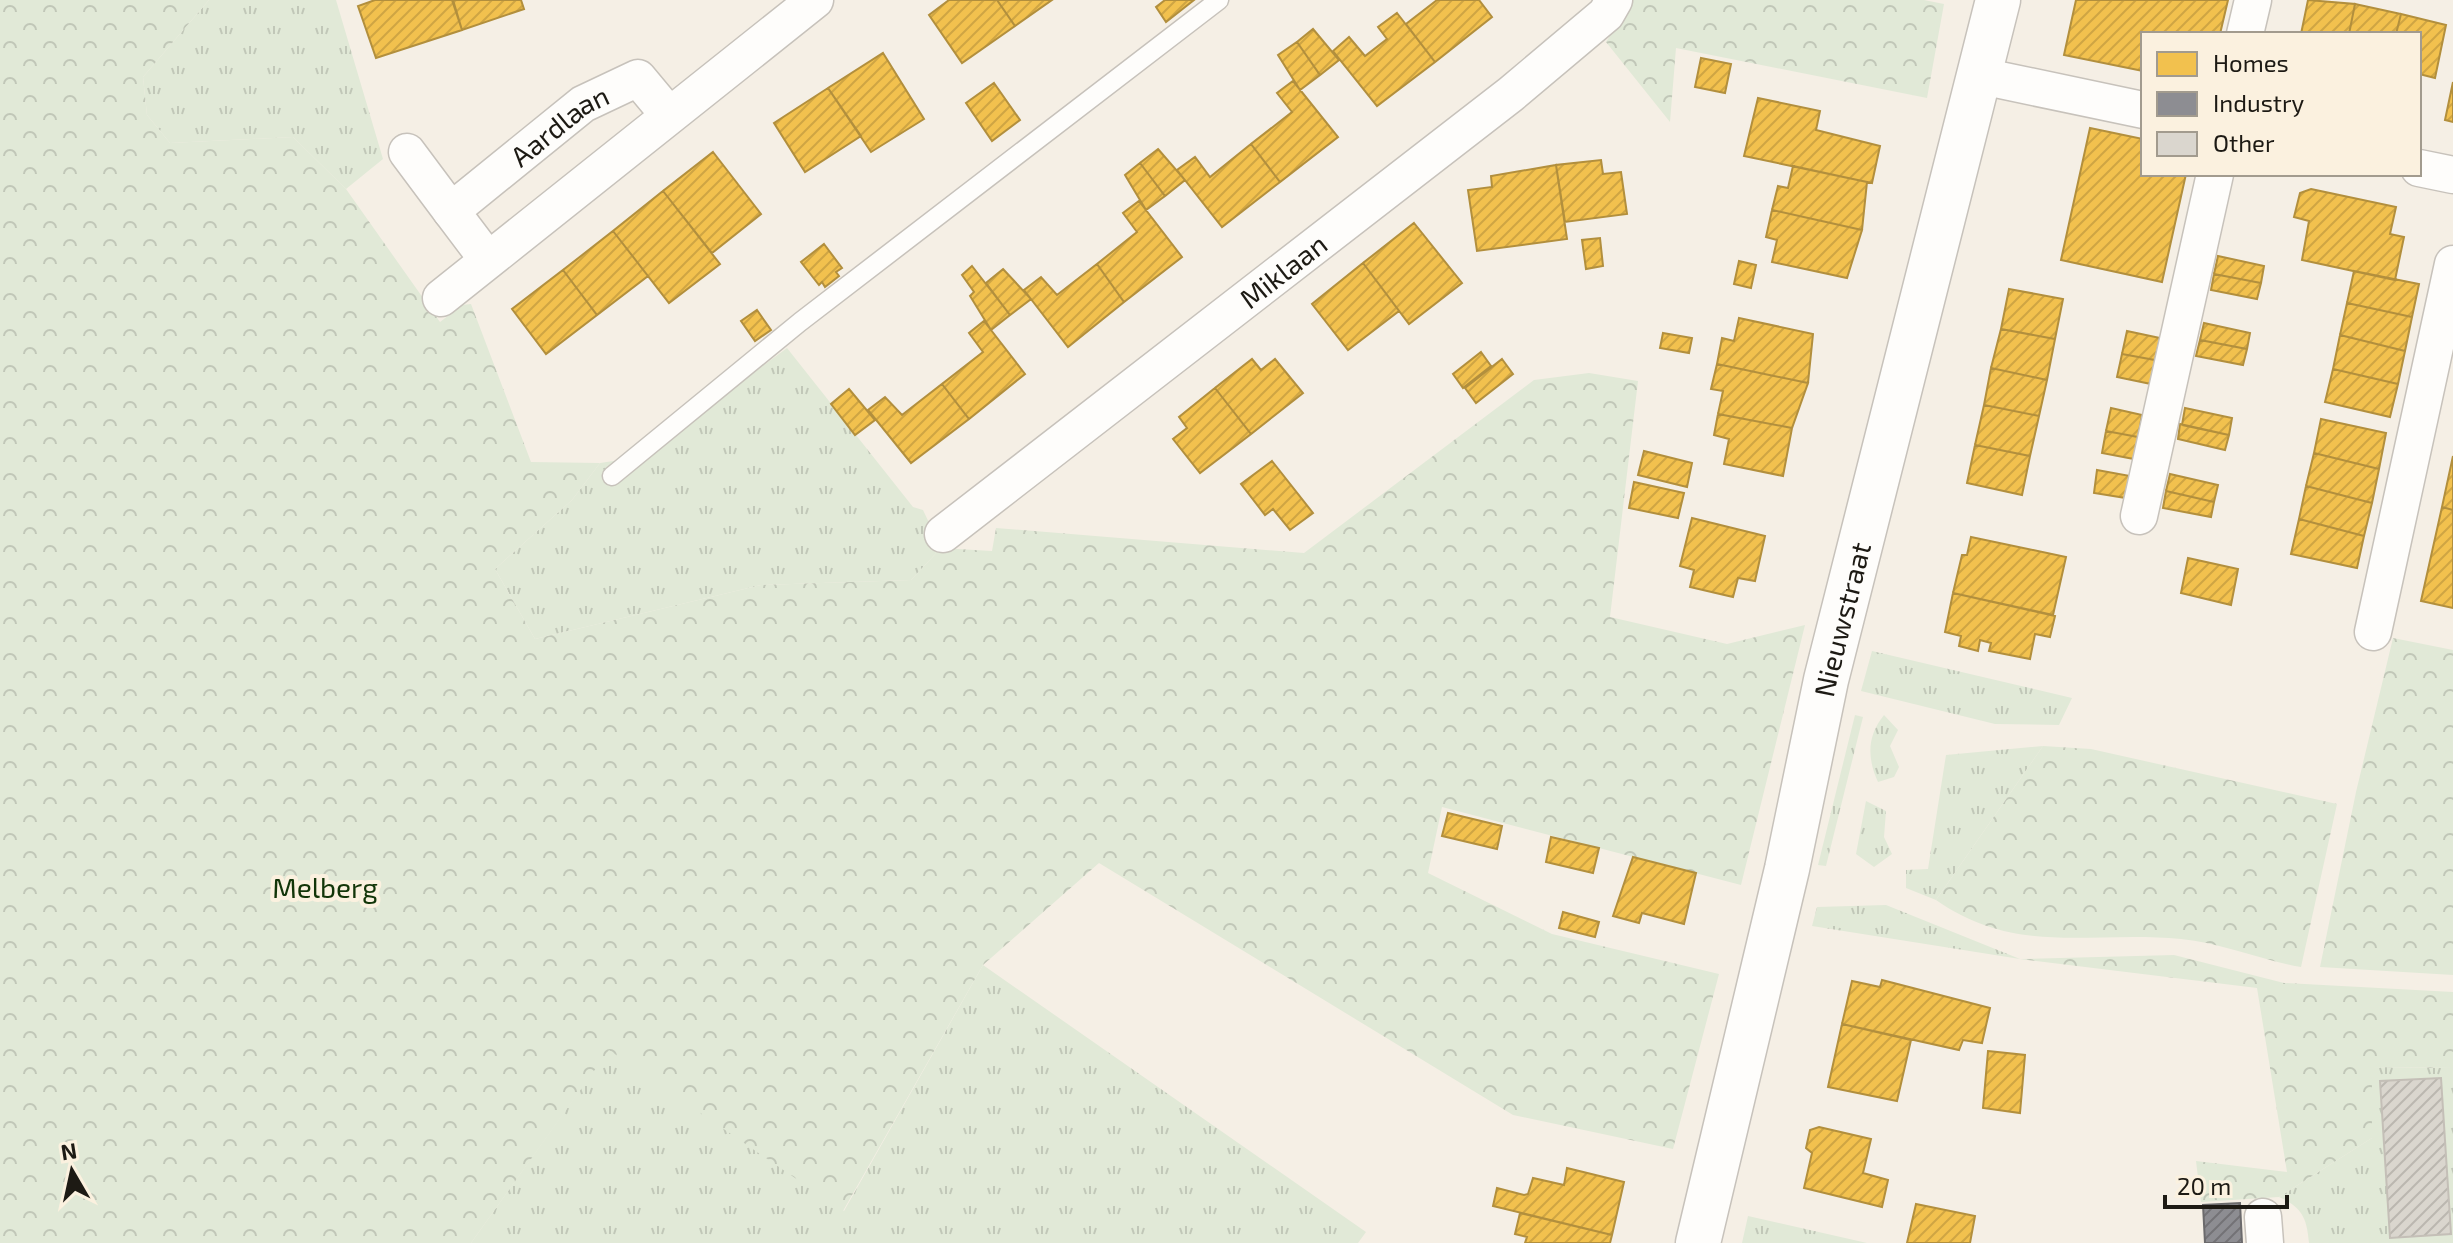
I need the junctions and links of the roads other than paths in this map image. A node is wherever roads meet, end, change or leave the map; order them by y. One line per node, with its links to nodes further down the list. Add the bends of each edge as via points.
1 (815, 0): 9 (street, Aardlaan)
2 (1219, 0): 18 (lane, via 800,322)
3 (1614, 0): 20 (street, Miklaan, via 1606,14 1511,94)
4 (1998, 0): 7 (street, Nieuwstraat)
5 (2253, 0): 6 (street)
6 (2245, 32)
7 (1981, 76): 8 (street); 22 (street, Nieuwstraat, via 1826,680)
8 (2141, 110)
9 (668, 114): 14 (street, Aardlaan, via 638,78 583,104); 15 (street, Aardlaan)
10 (407, 152): 14 (street)
11 (2421, 168): 12 (street)
12 (2453, 175)
13 (2215, 176): 19 (street)
14 (451, 211): 15 (street)
15 (488, 260): 17 (street, Aardlaan)
16 (2453, 264): 21 (street)
17 (441, 298)
18 (612, 476)
19 (2139, 516)
20 (943, 534)
21 (2373, 632)
22 (1698, 1243)

